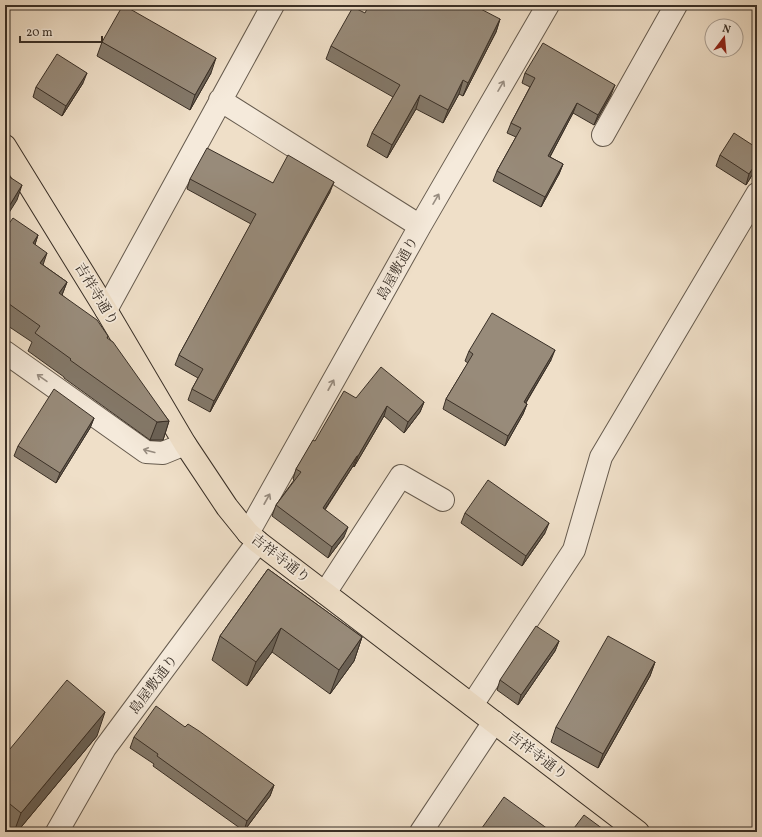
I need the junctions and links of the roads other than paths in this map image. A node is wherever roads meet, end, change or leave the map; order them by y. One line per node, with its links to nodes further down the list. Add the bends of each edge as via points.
1 (273, 5): 4 (street)
2 (548, 5): 8 (street, 島屋敷通り, one-way to 2)
3 (676, 5): 5 (street)
4 (220, 100): 8 (street); 9 (street)
5 (603, 135)
6 (5, 146): 9 (main road, 吉祥寺通り)
7 (757, 194): 15 (street, via 601,457 574,550)
8 (420, 226): 13 (street, 島屋敷通り, one-way to 8)
9 (106, 310): 11 (main road, 吉祥寺通り)
10 (5, 352): 11 (street, one-way to 10, via 163,453 146,452)
11 (185, 444): 13 (main road, 吉祥寺通り, via 217,492)
12 (443, 500): 14 (street, via 401,476)
13 (253, 537): 14 (main road, 吉祥寺通り); 17 (street, 島屋敷通り, via 105,748)
14 (325, 593): 15 (main road, 吉祥寺通り)
15 (472, 705): 16 (main road, 吉祥寺通り)
16 (494, 722): 18 (street); 19 (main road, 吉祥寺通り)
17 (57, 832)
18 (421, 832)
19 (638, 832)

